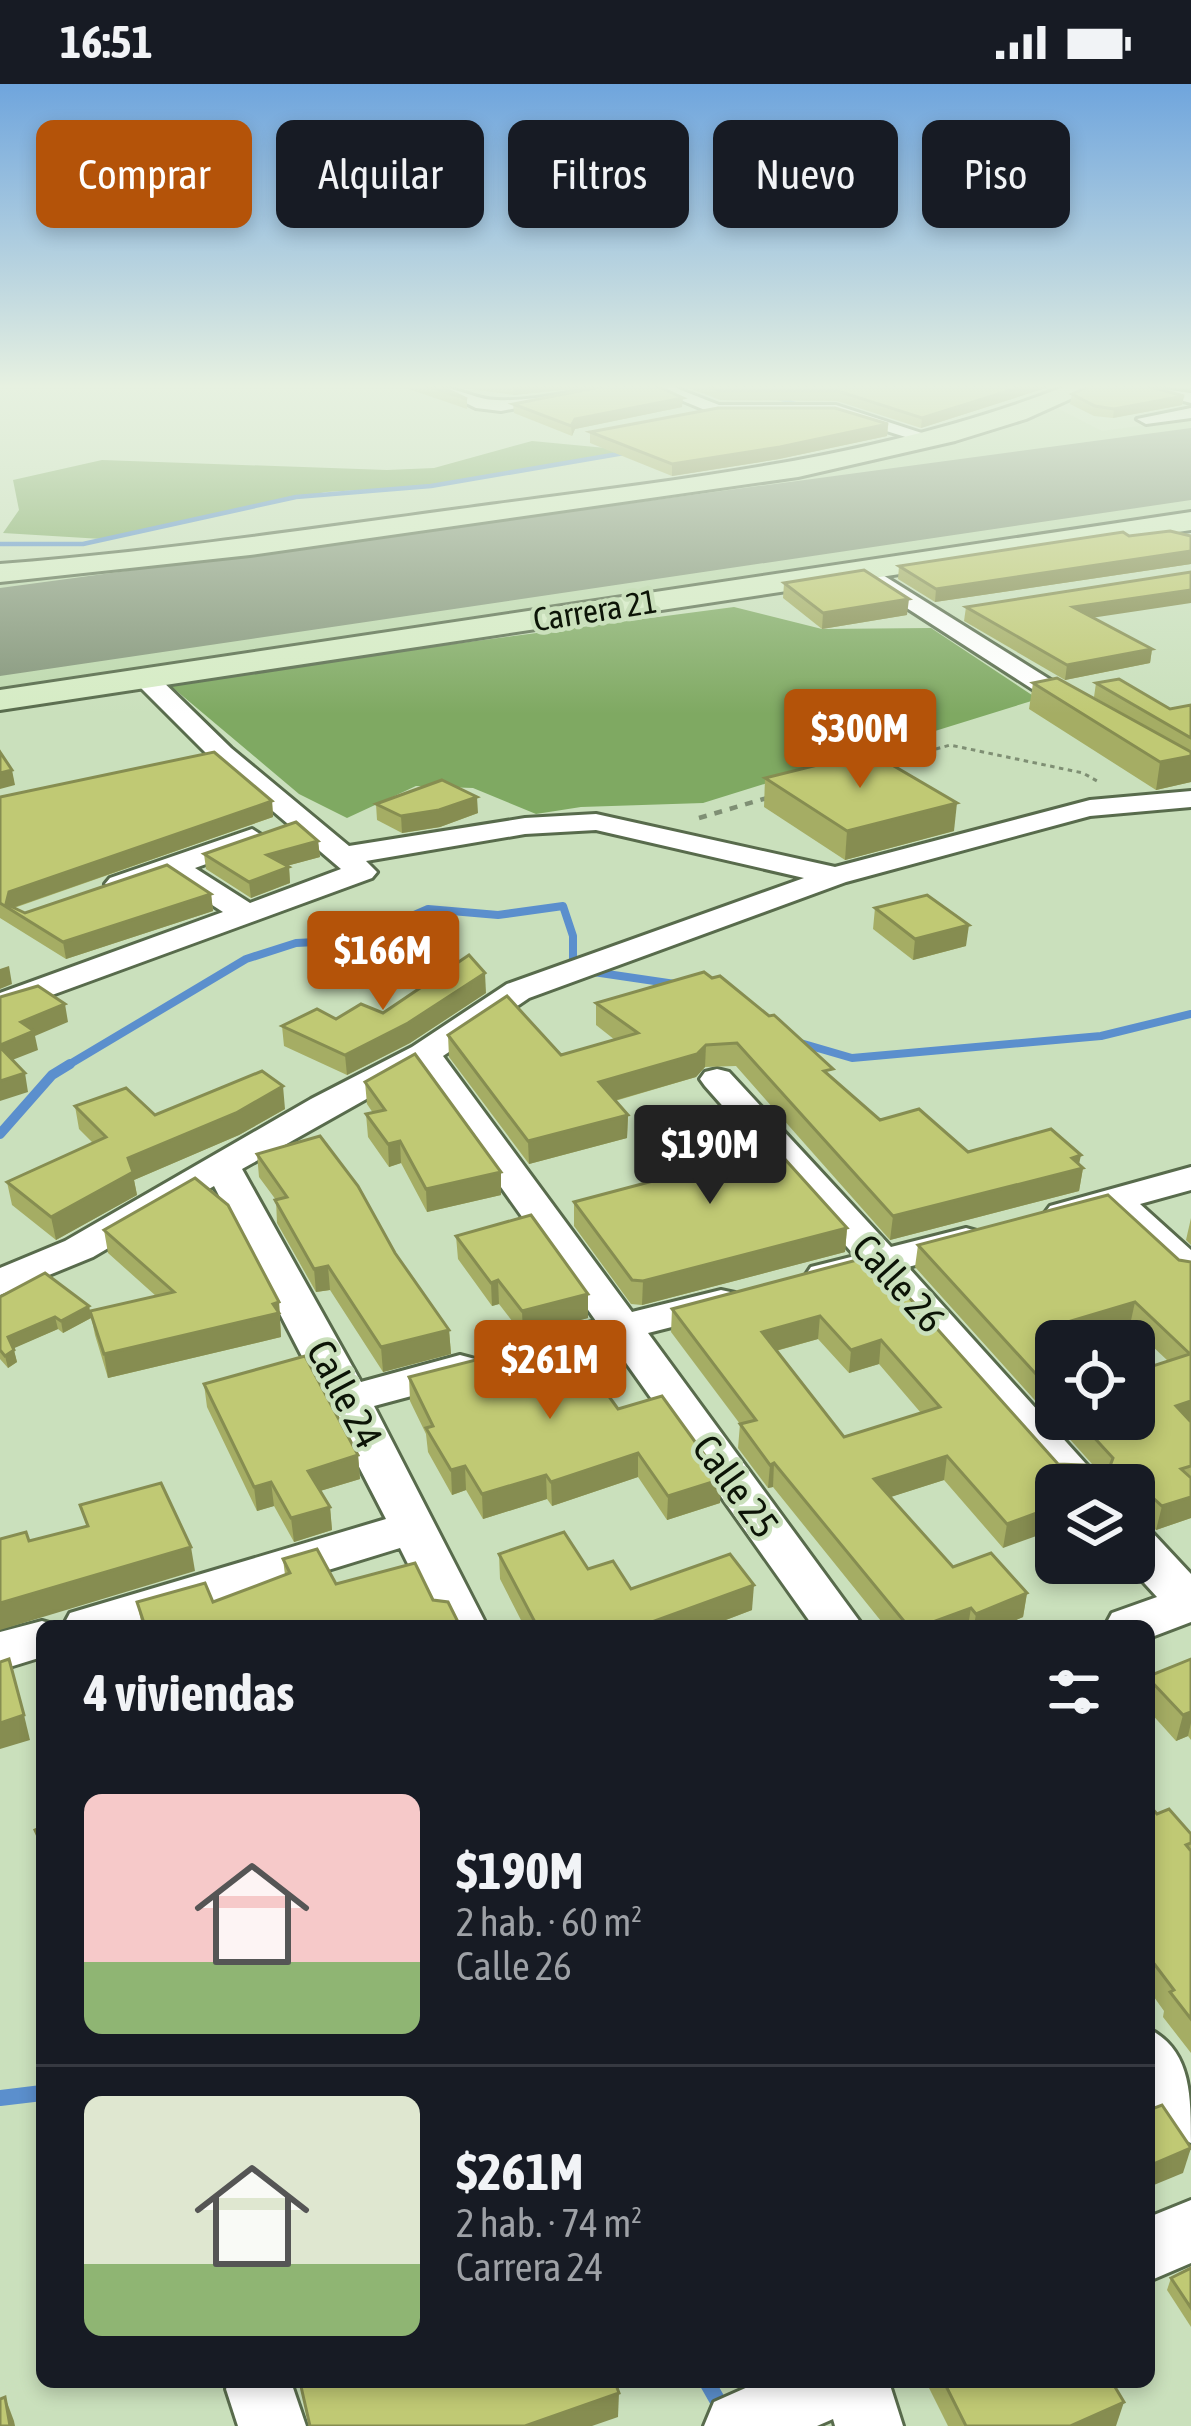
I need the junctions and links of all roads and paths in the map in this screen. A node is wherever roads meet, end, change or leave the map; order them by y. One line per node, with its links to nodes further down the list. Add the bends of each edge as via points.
1 (611, 495): 4 (main road)
2 (1181, 528): 3 (main road, Carrera 21)
3 (862, 569): 5 (main road, Carrera 21); 7 (street, via 946,612 972,643)
4 (0, 573)
5 (146, 679): 6 (main road, Carrera 21); 12 (street, via 211,756)
6 (0, 700)
7 (1096, 719)
8 (864, 770): 11 (path, via 950,745 1083,773)
9 (778, 795): 13 (path)
10 (1191, 799): 11 (street)
11 (1140, 806): 16 (street, via 1090,808)
12 (302, 821): 14 (street); 15 (street)
13 (650, 832): 14 (street, via 596,822 525,826); 16 (street)
14 (343, 856): 18 (street, via 362,872)
15 (171, 865): 17 (street); 18 (street)
16 (836, 876): 20 (street, via 518,991)
17 (89, 895)
18 (248, 914): 19 (street)
19 (0, 1004)
20 (424, 1054): 22 (street); 30 (street, Calle 25)
21 (718, 1078): 25 (street, Calle 26)
22 (221, 1165): 27 (street, via 79,1249); 31 (street, Calle 24)
23 (1191, 1178): 24 (street)
24 (1114, 1201): 25 (street); 26 (street)
25 (880, 1262): 28 (street); 32 (street, Calle 26)
26 (1191, 1271)
27 (0, 1283)
28 (793, 1284)
29 (750, 1295): 30 (street)
30 (619, 1328): 31 (street); 38 (street, Calle 25)
31 (349, 1399): 33 (street, Calle 24)
32 (1063, 1464)
33 (414, 1527): 36 (street); 37 (street, Calle 24)
34 (1155, 1565): 35 (street)
35 (1191, 1604): 39 (street)
36 (110, 1620)
37 (460, 1620)
38 (835, 1620)
39 (1146, 1620)
40 (36, 1641): 41 (street)
41 (0, 1651)
42 (1155, 2064): 43 (street)
43 (1191, 2114)
44 (1191, 2231): 45 (street)
45 (1155, 2246)
46 (824, 2388): 48 (street)
47 (857, 2388): 49 (street)
48 (738, 2426)
49 (869, 2426)

